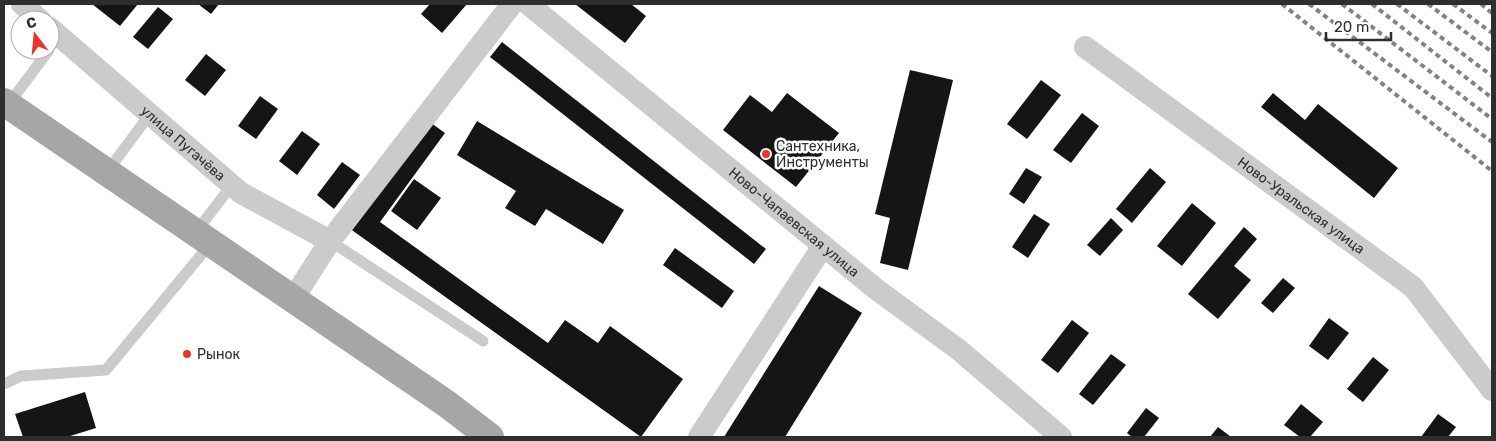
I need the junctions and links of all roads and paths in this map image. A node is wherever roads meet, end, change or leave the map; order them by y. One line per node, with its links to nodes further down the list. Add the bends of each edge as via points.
1 (512, 4): 11 (street)
2 (528, 4): 12 (street, Ново-Чапаевская улица)
3 (1085, 46): 16 (street, Ново-Уральская улица, via 1413,287)
4 (60, 47): 7 (street, улица Пугачёва)
5 (38, 60): 6 (lane)
6 (5, 107): 8 (main road)
7 (150, 114): 8 (lane); 9 (street, улица Пугачёва)
8 (107, 172): 10 (main road)
9 (232, 185): 10 (lane); 11 (street, улица Пугачёва)
10 (203, 238): 13 (main road); 15 (lane, via 106,370 21,376)
11 (330, 241): 13 (street); 14 (lane)
12 (823, 246): 18 (street); 19 (street, Ново-Чапаевская улица, via 959,350)
13 (293, 299): 17 (main road)
14 (483, 341)
15 (4, 384)
16 (1492, 390)
17 (490, 437)
18 (699, 437)
19 (1061, 437)

